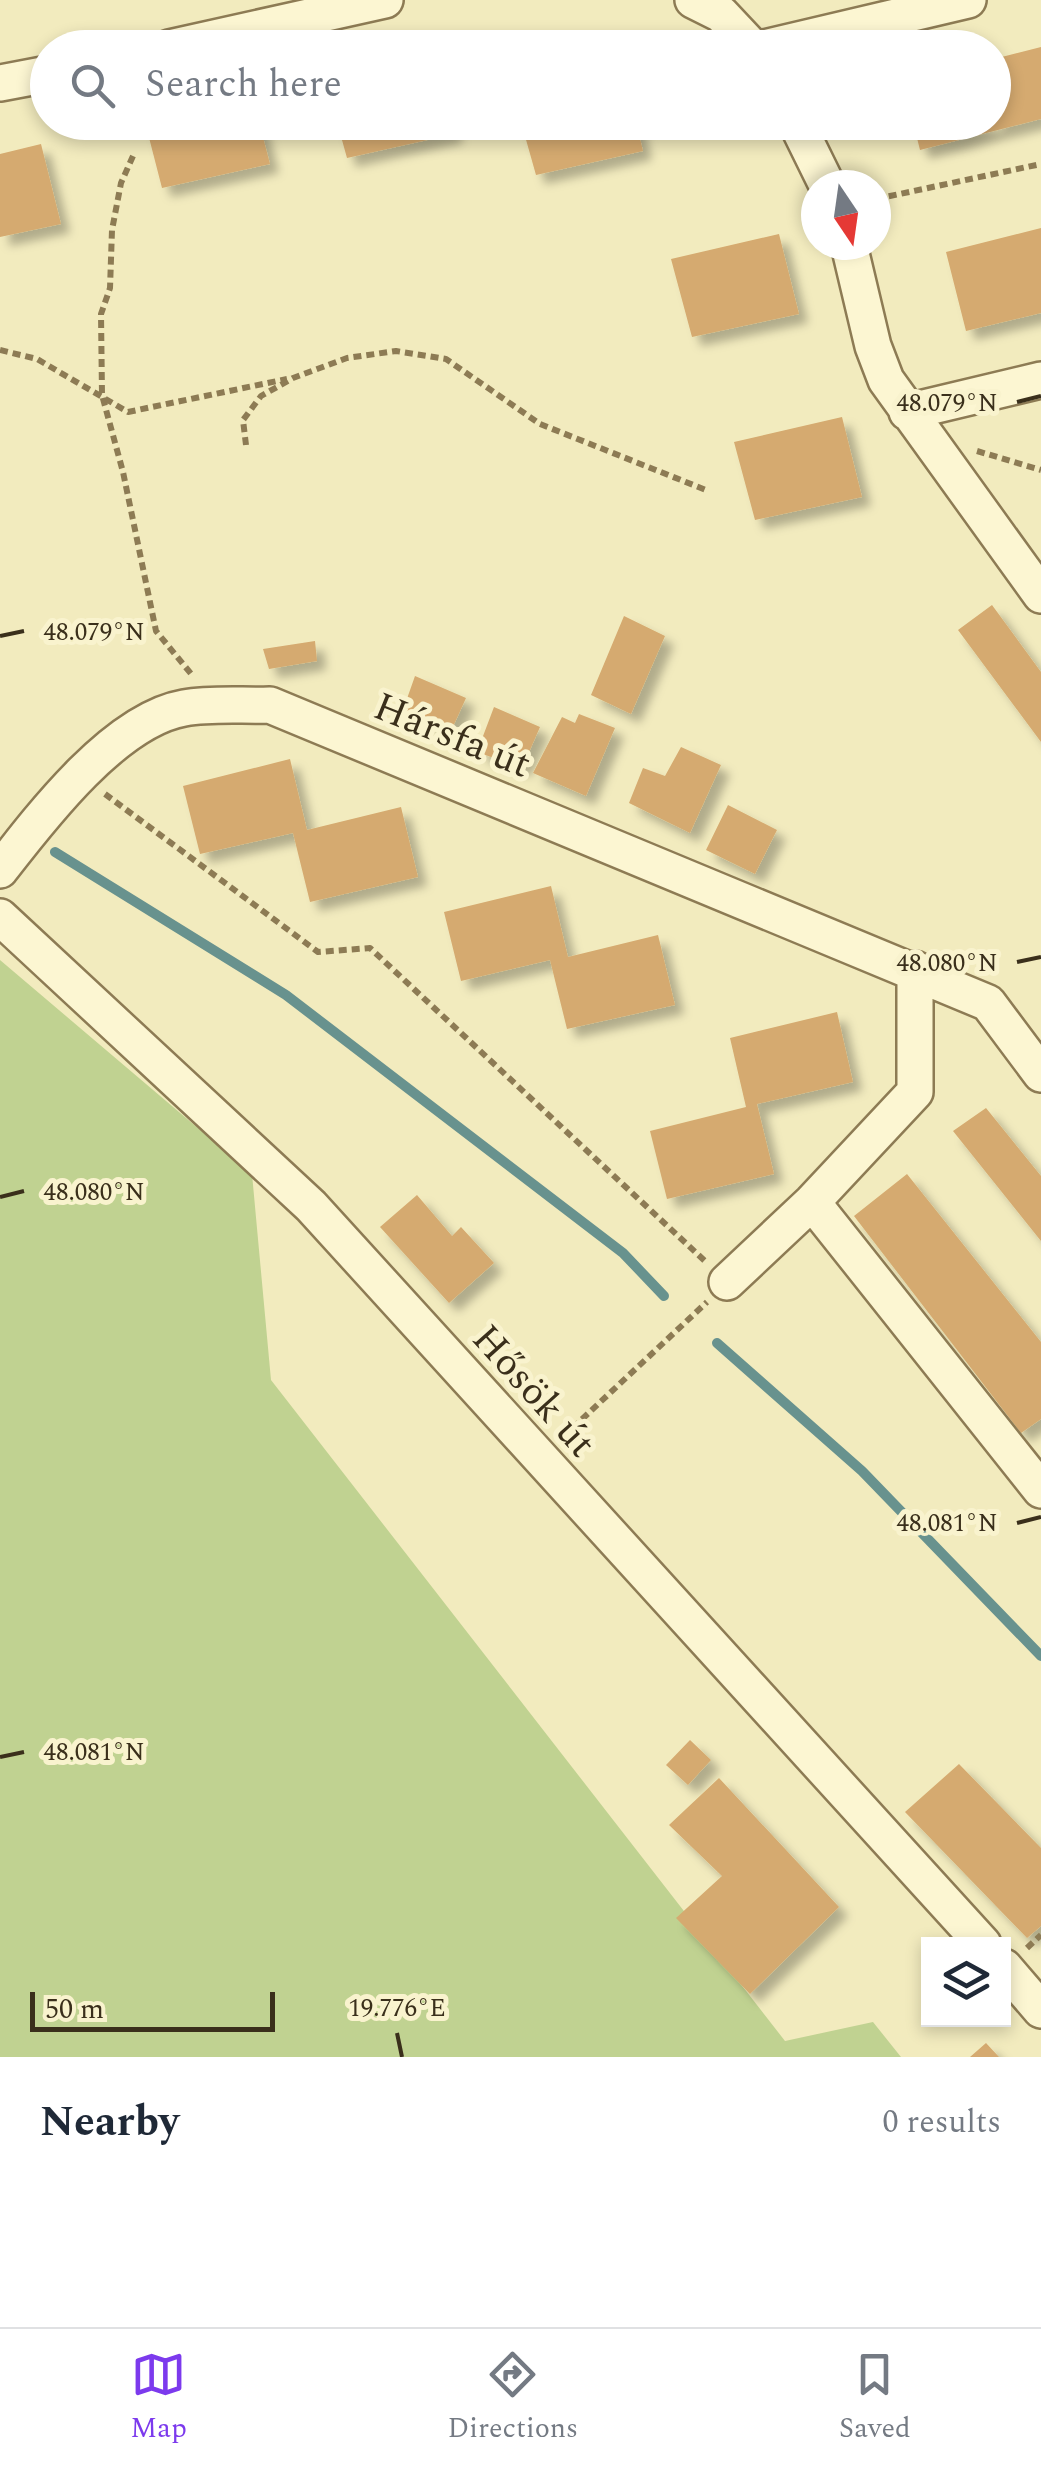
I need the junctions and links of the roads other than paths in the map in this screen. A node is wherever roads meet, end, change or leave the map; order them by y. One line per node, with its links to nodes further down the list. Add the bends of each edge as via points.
1 (385, 0): 4 (street)
2 (693, 0): 5 (street)
3 (968, 0): 6 (street)
4 (250, 30)
5 (737, 30)
6 (840, 30)
7 (30, 77): 8 (street)
8 (0, 83)
9 (805, 140): 10 (street)
10 (820, 170)
11 (852, 260): 13 (street, via 872,346)
12 (1041, 380): 13 (street)
13 (907, 412): 14 (street)
14 (1041, 595)
15 (0, 870): 17 (street, Hársfa út, via 80,775 124,737 182,708 270,705)
16 (0, 917): 22 (street, Hősök út, via 311,1206)
17 (915, 969): 18 (street, Hársfa út, via 988,1003); 19 (street, via 915,1092)
18 (1041, 1074)
19 (812, 1202): 20 (street); 21 (street)
20 (727, 1282)
21 (1041, 1490)
22 (977, 1937)
23 (1011, 1975): 24 (street)
24 (1041, 2010)

